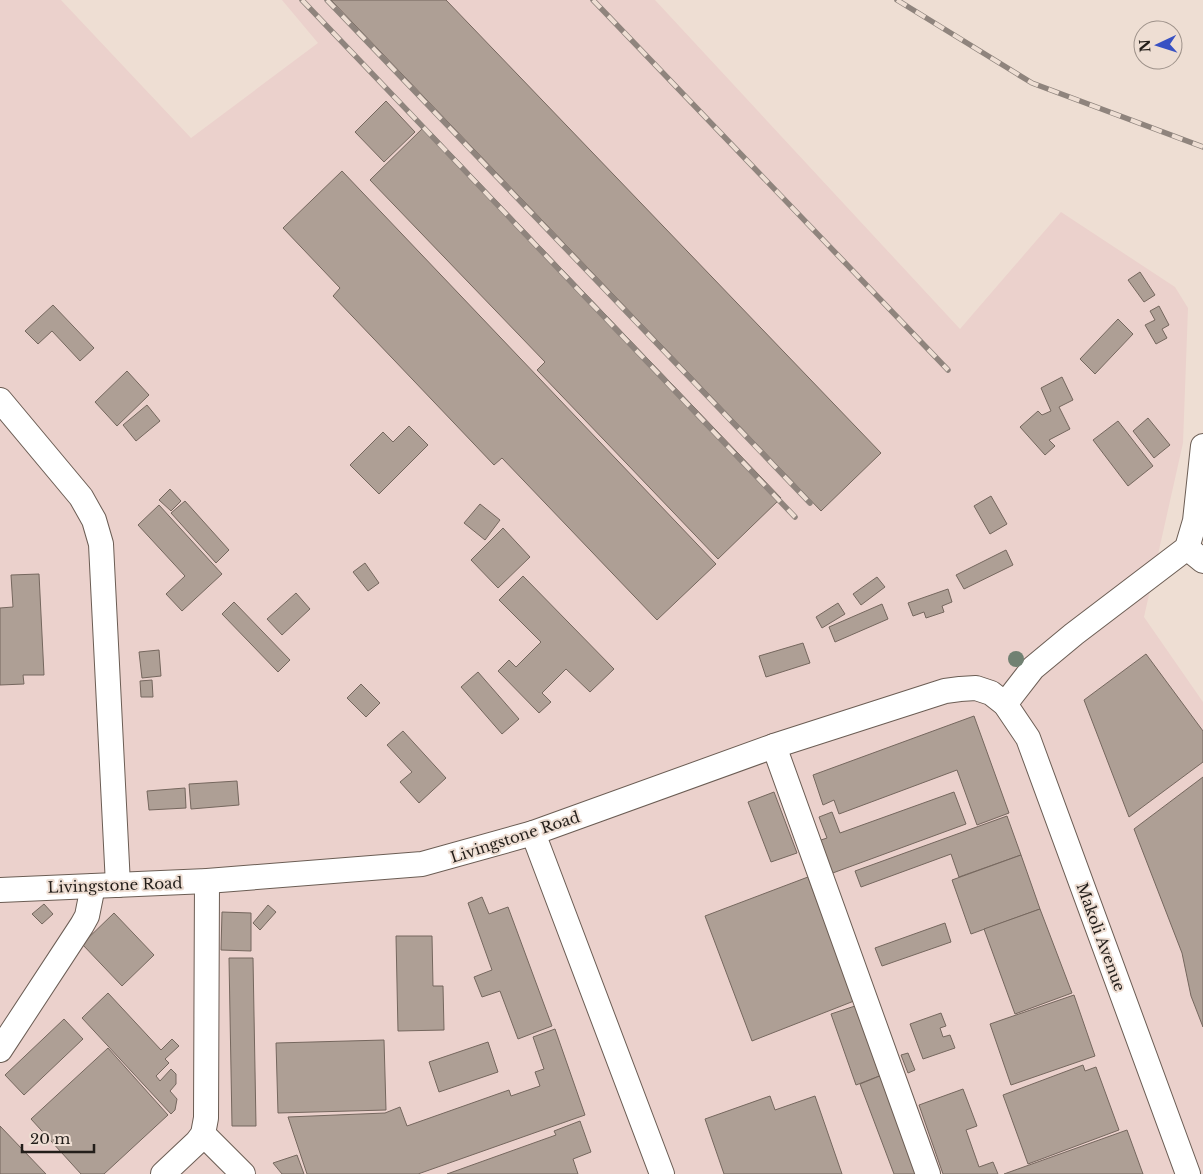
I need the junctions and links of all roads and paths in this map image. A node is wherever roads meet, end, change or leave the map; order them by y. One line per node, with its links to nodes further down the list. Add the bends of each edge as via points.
1 (0, 400): 8 (street, via 81,497 94,520 101,544)
2 (1203, 446): 3 (street)
3 (1195, 555): 4 (street, via 1074,634 1033,668)
4 (1005, 704): 5 (street, Livingstone Road, via 991,693 976,688 945,691); 17 (street, Makoli Avenue, via 1028,738)
5 (774, 746): 6 (street, Livingstone Road); 16 (street)
6 (533, 833): 7 (street, Livingstone Road, via 422,864); 15 (street)
7 (207, 881): 8 (street, Livingstone Road); 12 (street, via 207,1104)
8 (118, 885): 9 (street, Livingstone Road)
9 (93, 886): 10 (street, Livingstone Road); 11 (street, via 82,925)
10 (0, 890)
11 (0, 1050)
12 (203, 1134): 13 (street); 14 (street)
13 (163, 1174)
14 (243, 1174)
15 (662, 1174)
16 (928, 1174)
17 (1188, 1174)

